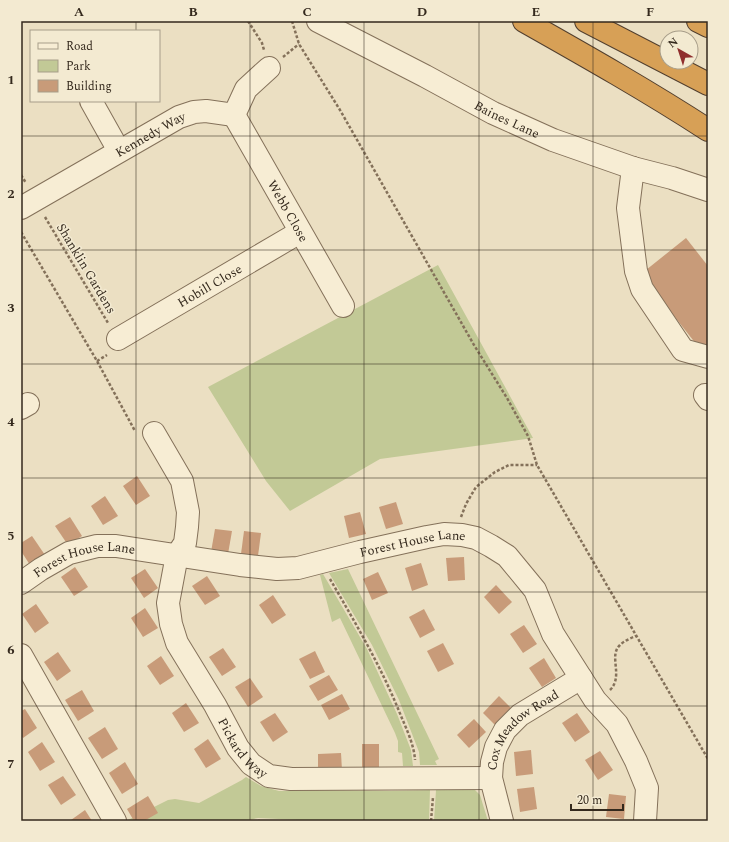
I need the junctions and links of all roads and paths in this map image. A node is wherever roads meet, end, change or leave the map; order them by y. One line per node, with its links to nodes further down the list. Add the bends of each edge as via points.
1 (248, 21): 8 (path, via 262,43)
2 (292, 21): 25 (path, via 298,44 340,110 528,436)
3 (318, 21): 14 (street, Baines Lane, via 493,113 553,140)
4 (524, 21): 12 (highway, via 670,105)
5 (586, 21): 9 (highway)
6 (698, 21): 7 (highway)
7 (708, 26)
8 (269, 68): 11 (street, via 246,89)
9 (708, 84)
10 (92, 102): 13 (street)
11 (234, 115): 13 (street, Kennedy Way, via 206,111 187,114); 19 (street, Webb Close)
12 (708, 130)
13 (120, 151): 17 (street, Kennedy Way)
14 (633, 168): 16 (street, Baines Lane); 22 (street, via 628,208 636,271 642,289 683,350)
15 (21, 175): 17 (path, Shanklin Gardens)
16 (708, 190)
17 (28, 204): 21 (path, Shanklin Gardens)
18 (21, 232): 23 (path)
19 (300, 232): 20 (street, Webb Close); 21 (street, Hobill Close)
20 (343, 306)
21 (118, 339): 23 (path, via 122,346)
22 (708, 357)
23 (97, 361): 24 (path)
24 (142, 433): 27 (street, Pickard Way, via 182,481 188,512 187,527 184,543)
25 (537, 465): 26 (path, via 509,465 476,487 461,519); 30 (path)
26 (462, 535): 28 (street, Forest House Lane, via 444,534 427,537); 32 (street, Forest House Lane, via 476,538 507,556 535,590 553,634)
27 (176, 555): 28 (street, Forest House Lane, via 277,569); 29 (street, Forest House Lane, via 116,546 97,546 69,554); 35 (street, Pickard Way, via 168,603 177,643 238,748 251,764 269,776 290,779)
28 (321, 563): 35 (path, via 396,702 415,755)
29 (21, 583)
30 (636, 636): 33 (path, via 616,650 616,681 613,688); 34 (path)
31 (21, 655): 37 (street)
32 (581, 678): 33 (street, Forest House Lane); 36 (street, Cox Meadow Road, via 520,715 505,730 496,747)
33 (595, 700): 39 (street, Forest House Lane, via 617,724 636,761 647,788)
34 (708, 759)
35 (417, 778): 36 (street, Pickard Way)
36 (491, 778): 38 (street, Cox Meadow Road)
37 (116, 821)
38 (502, 821)
39 (645, 821)

